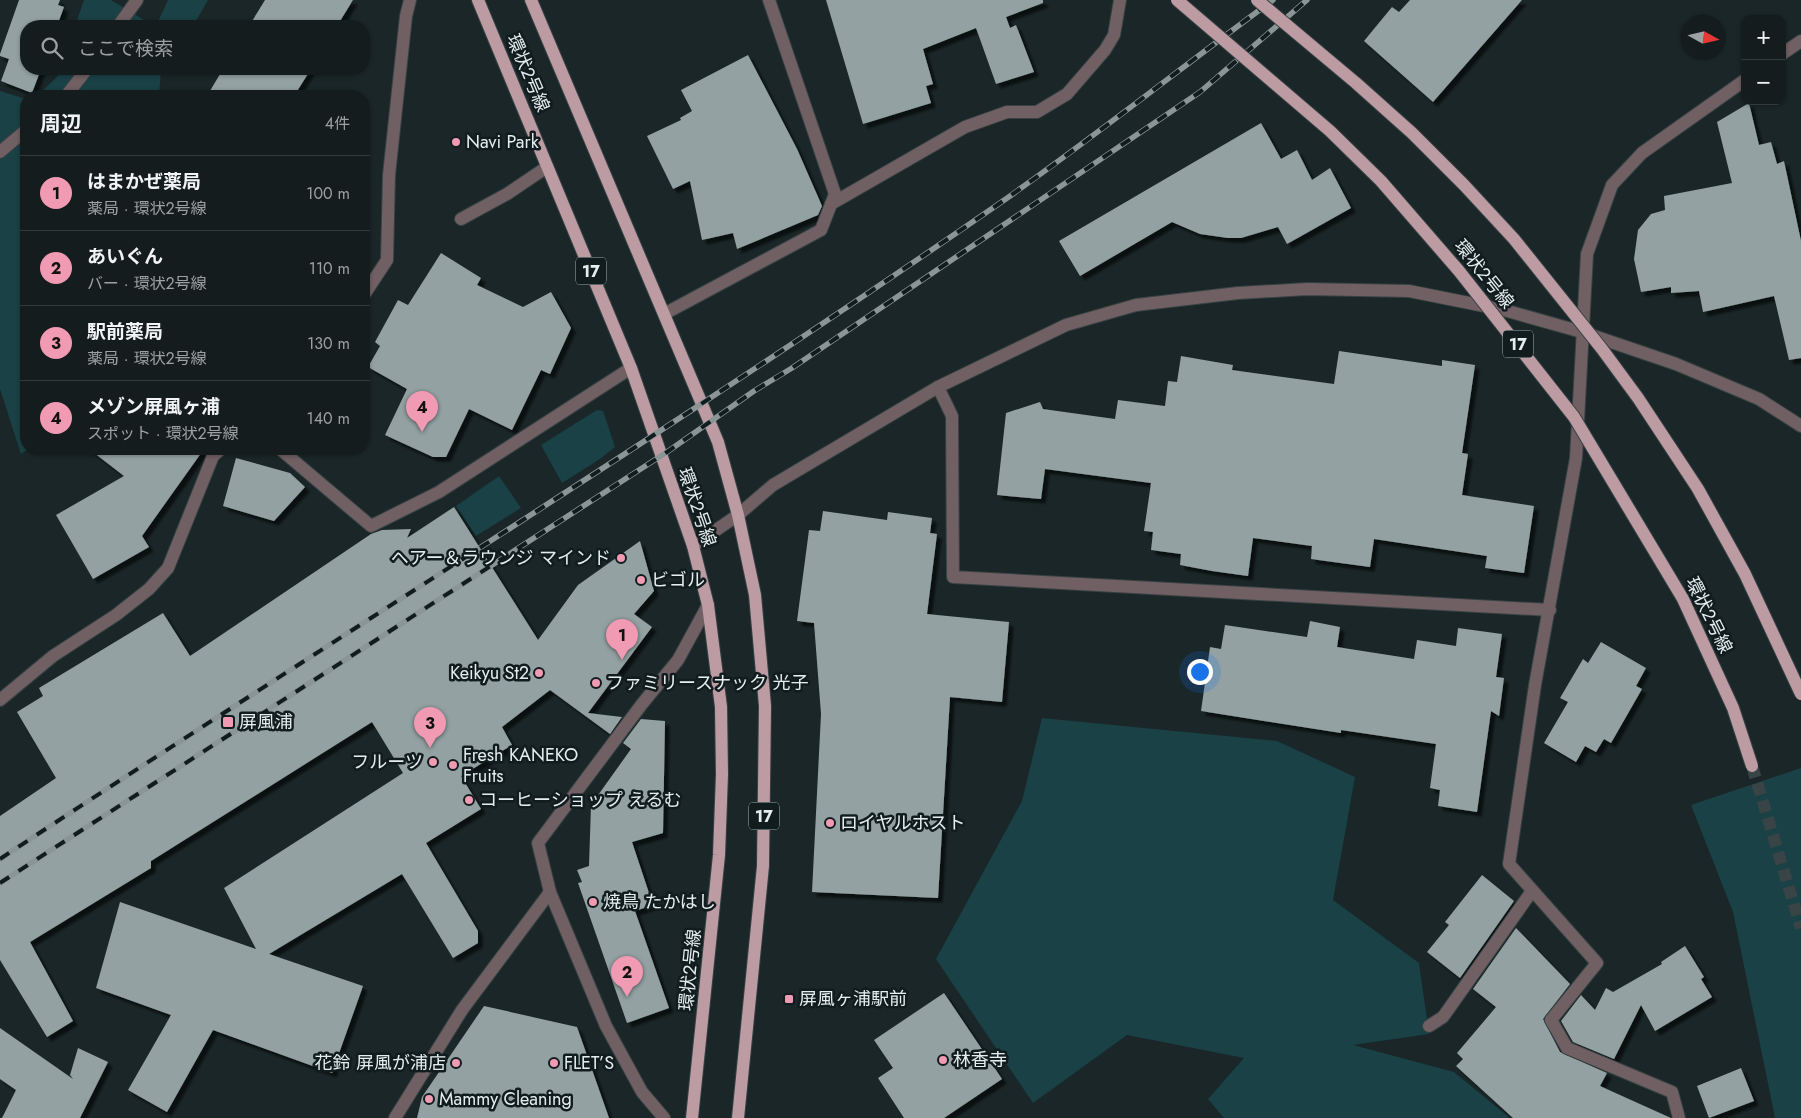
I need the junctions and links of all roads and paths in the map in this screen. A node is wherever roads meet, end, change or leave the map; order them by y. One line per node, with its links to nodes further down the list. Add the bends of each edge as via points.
1 (137, 0): 9 (street)
2 (410, 0): 20 (street, via 389,175 387,260)
3 (478, 0): 17 (main road, 環状2号線 / 17)
4 (531, 0): 21 (main road, 環状2号線 / 17)
5 (769, 0): 18 (street, via 835,194)
6 (1120, 0): 18 (street, via 1114,35 1067,94 1037,112 1007,112 965,127)
7 (1177, 0): 34 (main road, 環状2号線 / 17, bridge, via 1330,131 1392,192 1459,270 1574,418 1683,599 1733,708)
8 (1257, 0): 32 (main road, bridge, via 1405,127 1477,198 1602,349 1698,489 1745,574)
9 (122, 20)
10 (1801, 42): 11 (street)
11 (1786, 51)
12 (82, 75): 14 (street)
13 (1741, 83): 22 (street, via 1642,153 1612,185 1587,254)
14 (71, 90)
15 (20, 135): 16 (street)
16 (0, 152)
17 (547, 167): 19 (street); 23 (main road, 環状2号線 / 17)
18 (831, 204): 21 (street, via 821,230)
19 (461, 219)
20 (370, 286)
21 (664, 314): 28 (main road, 環状2号線 / 17, via 718,442)
22 (1582, 332): 24 (street, via 1504,310 1409,291 1307,289 1238,293 1136,305 1066,324); 25 (street, via 1676,364 1759,399); 31 (street, via 1576,458)
23 (631, 368): 27 (street, via 439,492 371,526); 29 (main road, 環状2号線 / 17)
24 (938, 387): 28 (street, via 773,485); 31 (street, via 952,416 953,577)
25 (1801, 426)
26 (214, 455): 33 (street, via 168,568 149,589 116,615 53,656)
27 (287, 455)
28 (738, 515): 29 (street); 41 (main road, 環状2号線 / 17, via 755,595 765,706 763,866)
29 (693, 546): 30 (main road, 環状2号線 / 17)
30 (708, 606): 36 (street, via 678,660 538,843); 40 (main road, 環状2号線 / 17, via 722,707 722,774 719,855)
31 (1550, 610): 35 (street, via 1509,864)
32 (1801, 694)
33 (0, 700)
34 (1752, 766)
35 (1532, 891): 37 (street, via 1443,1018); 42 (street, via 1597,963 1551,1020 1566,1048 1672,1092)
36 (550, 892): 38 (street, via 462,1010); 39 (street, via 606,1026 642,1092)
37 (1429, 1026)
38 (395, 1118)
39 (664, 1118)
40 (692, 1118)
41 (738, 1118)
42 (1679, 1118)

